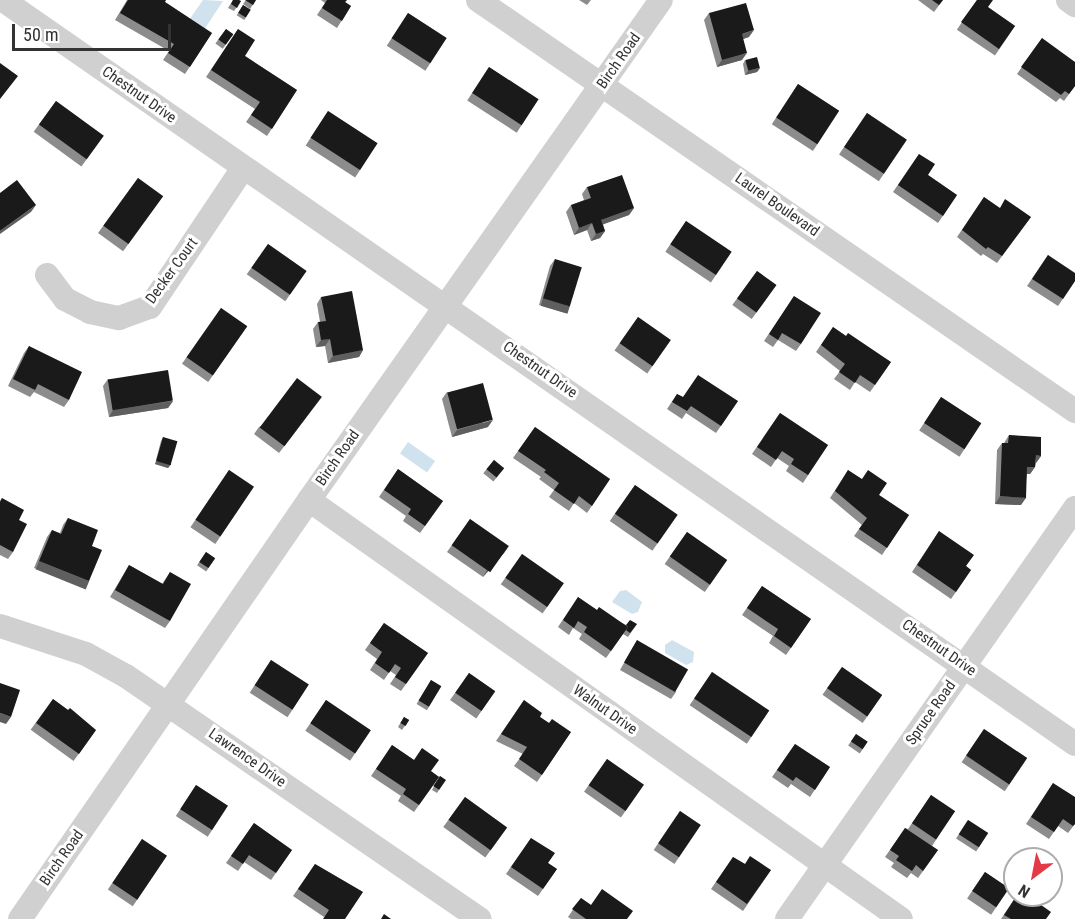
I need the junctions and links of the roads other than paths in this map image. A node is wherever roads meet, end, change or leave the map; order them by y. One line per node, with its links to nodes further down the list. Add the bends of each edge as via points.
1 (3, 0): 7 (street, Chestnut Drive)
2 (478, 0): 6 (street, Laurel Boulevard)
3 (661, 0): 6 (street, Birch Road)
4 (1068, 0): 5 (street)
5 (1075, 5)
6 (602, 85): 9 (street, Birch Road); 10 (street, Laurel Boulevard)
7 (243, 168): 8 (street, Decker Court, via 150,307 119,318 90,312 65,299); 9 (street, Chestnut Drive)
8 (46, 275)
9 (447, 306): 11 (street, Birch Road); 14 (street, Chestnut Drive)
10 (1075, 411)
11 (309, 500): 15 (street, Birch Road); 17 (street, Walnut Drive)
12 (1075, 508): 14 (street, Spruce Road)
13 (0, 626): 15 (street, Lawrence Drive, via 86,654)
14 (965, 666): 16 (street, Chestnut Drive); 17 (street, Spruce Road)
15 (170, 704): 18 (street, Birch Road); 19 (street, Lawrence Drive)
16 (1075, 744)
17 (824, 865): 20 (street, Spruce Road); 21 (street, Walnut Drive)
18 (20, 919)
19 (479, 919)
20 (787, 919)
21 (902, 919)

